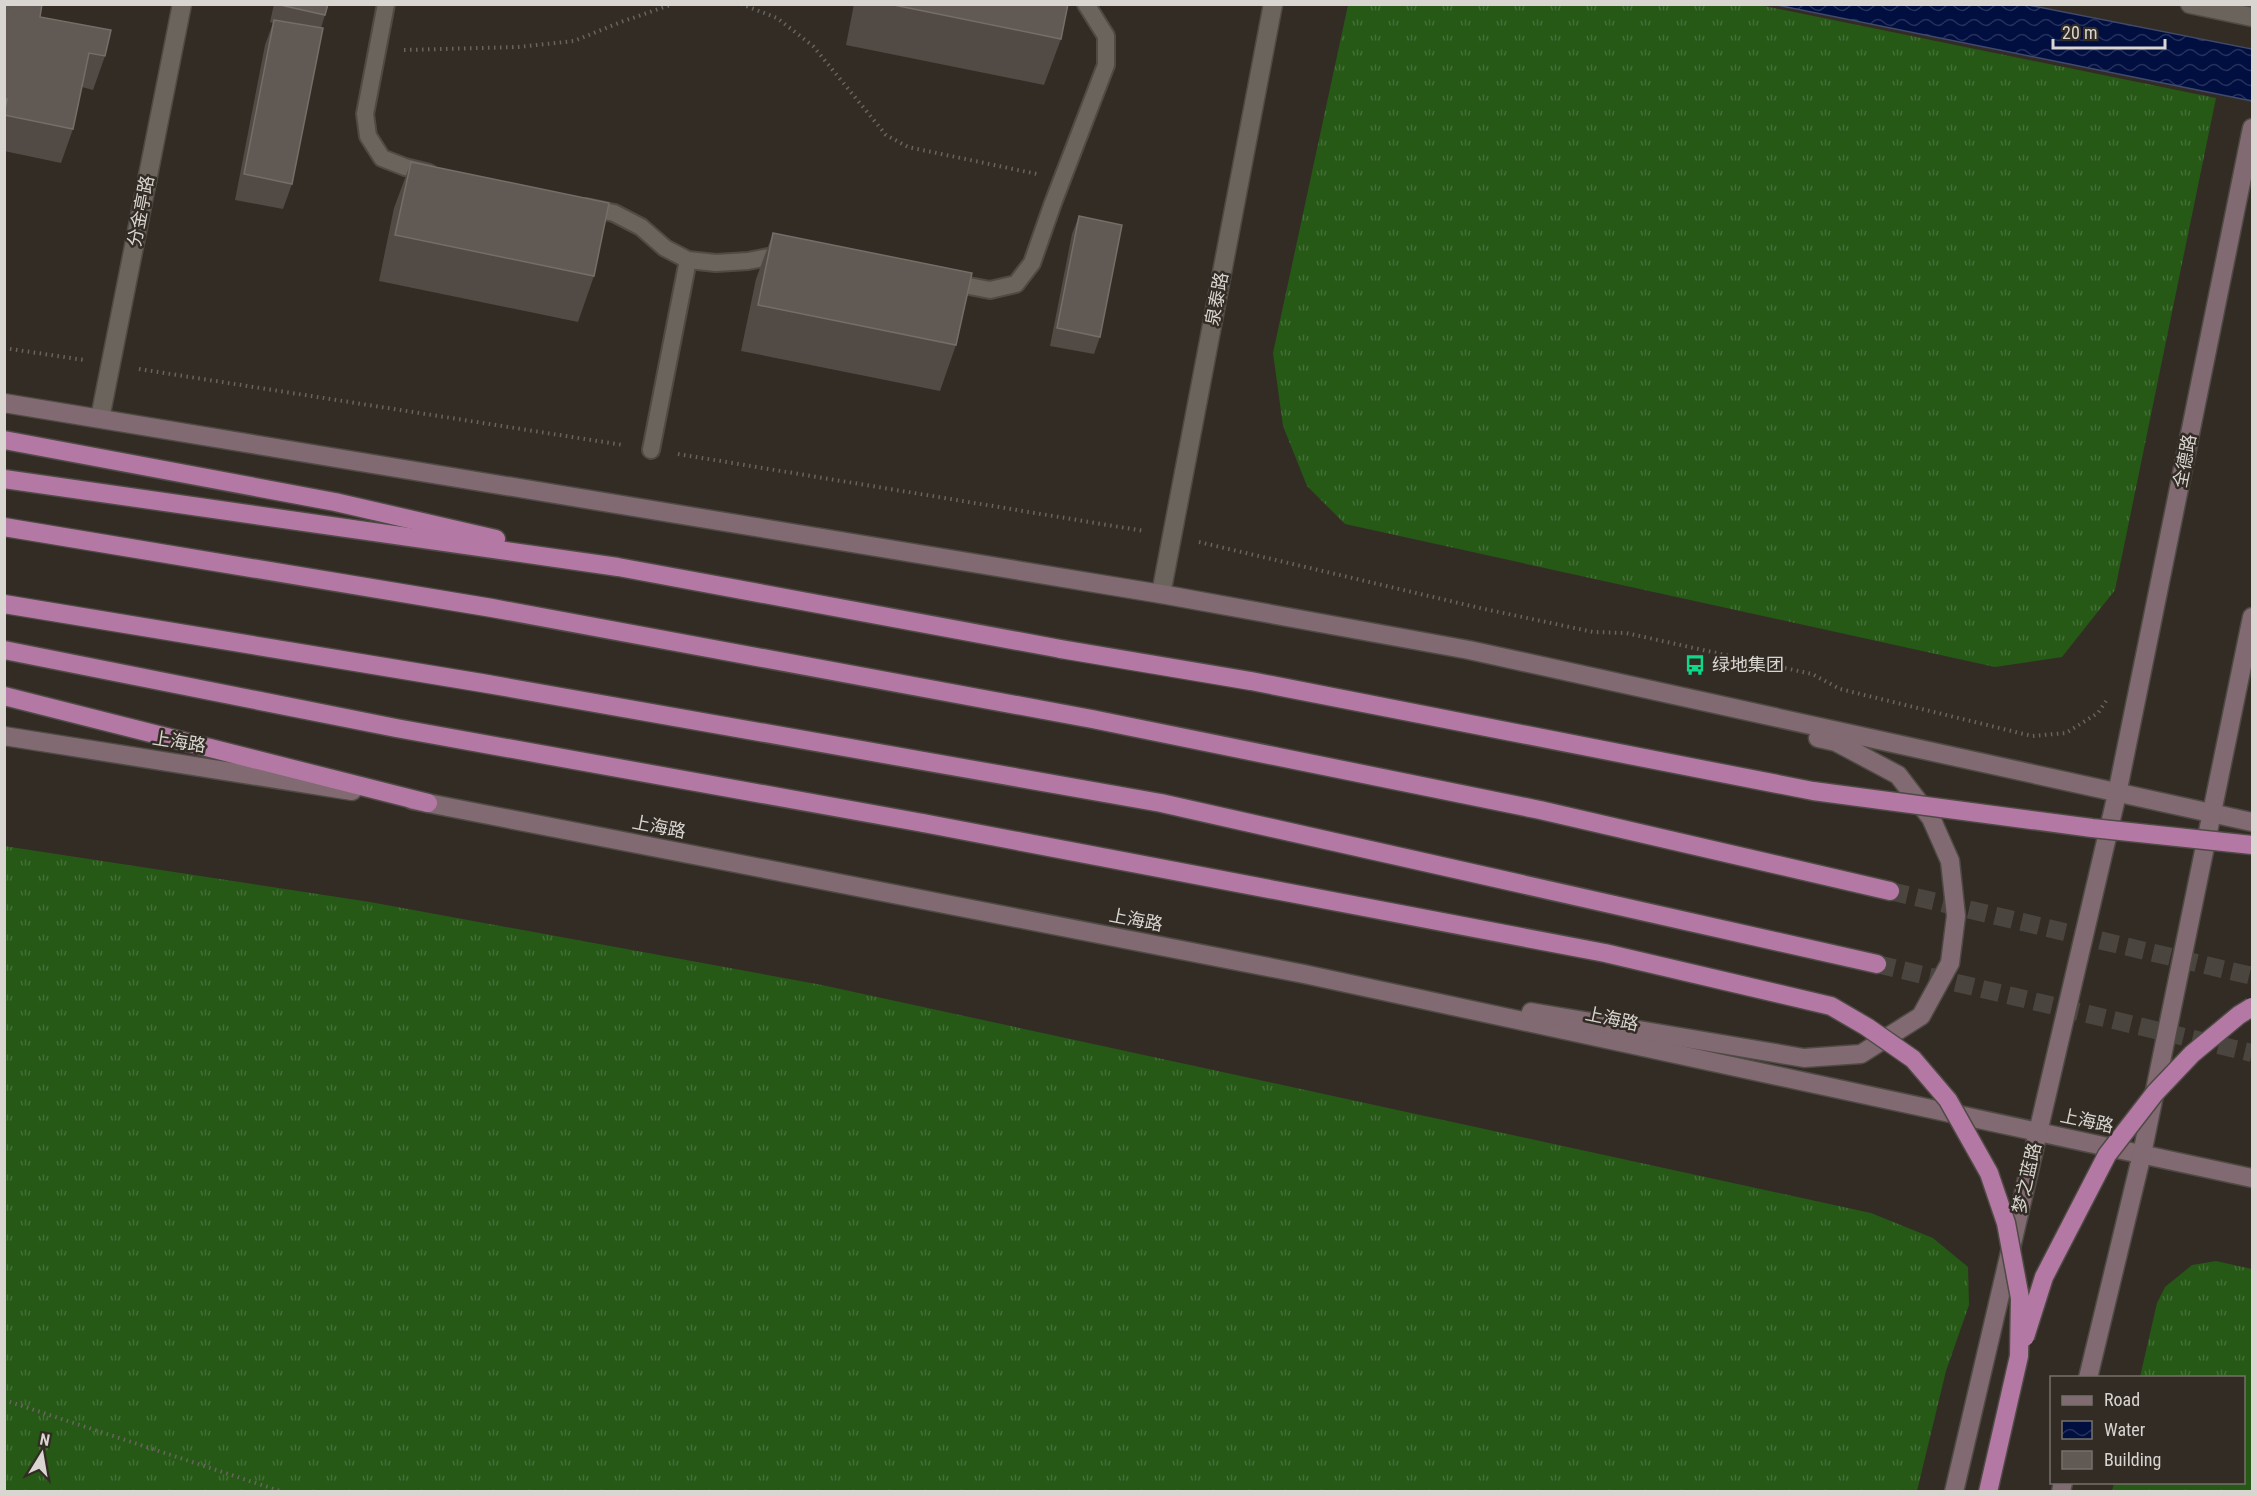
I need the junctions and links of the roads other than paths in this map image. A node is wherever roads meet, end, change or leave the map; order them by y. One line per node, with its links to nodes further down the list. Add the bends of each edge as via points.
1 (182, 4): 14 (street, 分金亭路)
2 (386, 4): 8 (lane, via 365,114 368,136 382,158)
3 (1086, 4): 12 (lane, via 1106,36 1106,65 1032,263 1016,284 990,290)
4 (1273, 4): 20 (street, 泉泰路)
5 (2190, 4): 6 (street)
6 (2253, 17)
7 (2253, 128): 27 (main road, 全德路)
8 (440, 175)
9 (567, 203): 11 (lane, via 614,213 641,226 665,248)
10 (796, 253): 11 (lane, via 748,261)
11 (688, 260): 16 (lane)
12 (933, 279)
13 (4, 403): 14 (main road)
14 (100, 418): 20 (main road)
15 (4, 440): 19 (highway, via 335,502)
16 (651, 450)
17 (4, 479): 19 (highway)
18 (4, 527): 32 (highway, via 492,608 1092,719 1540,810)
19 (618, 567): 31 (highway, bridge, via 1251,681 1813,791)
20 (1161, 594): 24 (main road)
21 (4, 604): 33 (highway, via 482,682 1161,803)
22 (2253, 617): 29 (main road)
23 (4, 650): 39 (highway, bridge, via 396,728 923,823 1605,953 1831,1006 1913,1059 1948,1100 1989,1173 2006,1223 2020,1298)
24 (1469, 650): 27 (main road); 34 (main road, via 1836,742 1898,775 1931,818 1950,861 1956,916 1950,963 1922,1016 1861,1054 1804,1058)
25 (4, 696): 28 (highway)
26 (4, 736): 28 (main road, 上海路)
27 (2117, 794): 29 (main road); 36 (main road, 梦之蓝路)
28 (428, 803): 34 (main road, 上海路)
29 (2213, 814): 30 (main road); 37 (main road)
30 (2253, 822)
31 (2253, 845)
32 (1890, 891)
33 (1877, 964)
34 (1304, 975): 36 (main road, 上海路)
35 (2253, 1007): 39 (highway, bridge, via 2192,1054 2155,1093 2107,1155 2044,1277)
36 (2038, 1132): 37 (main road, 上海路); 41 (main road, 梦之蓝路)
37 (2142, 1154): 38 (main road, 上海路); 40 (main road)
38 (2253, 1178)
39 (2019, 1356): 42 (highway, bridge)
40 (2088, 1376)
41 (1954, 1491)
42 (1988, 1491)

